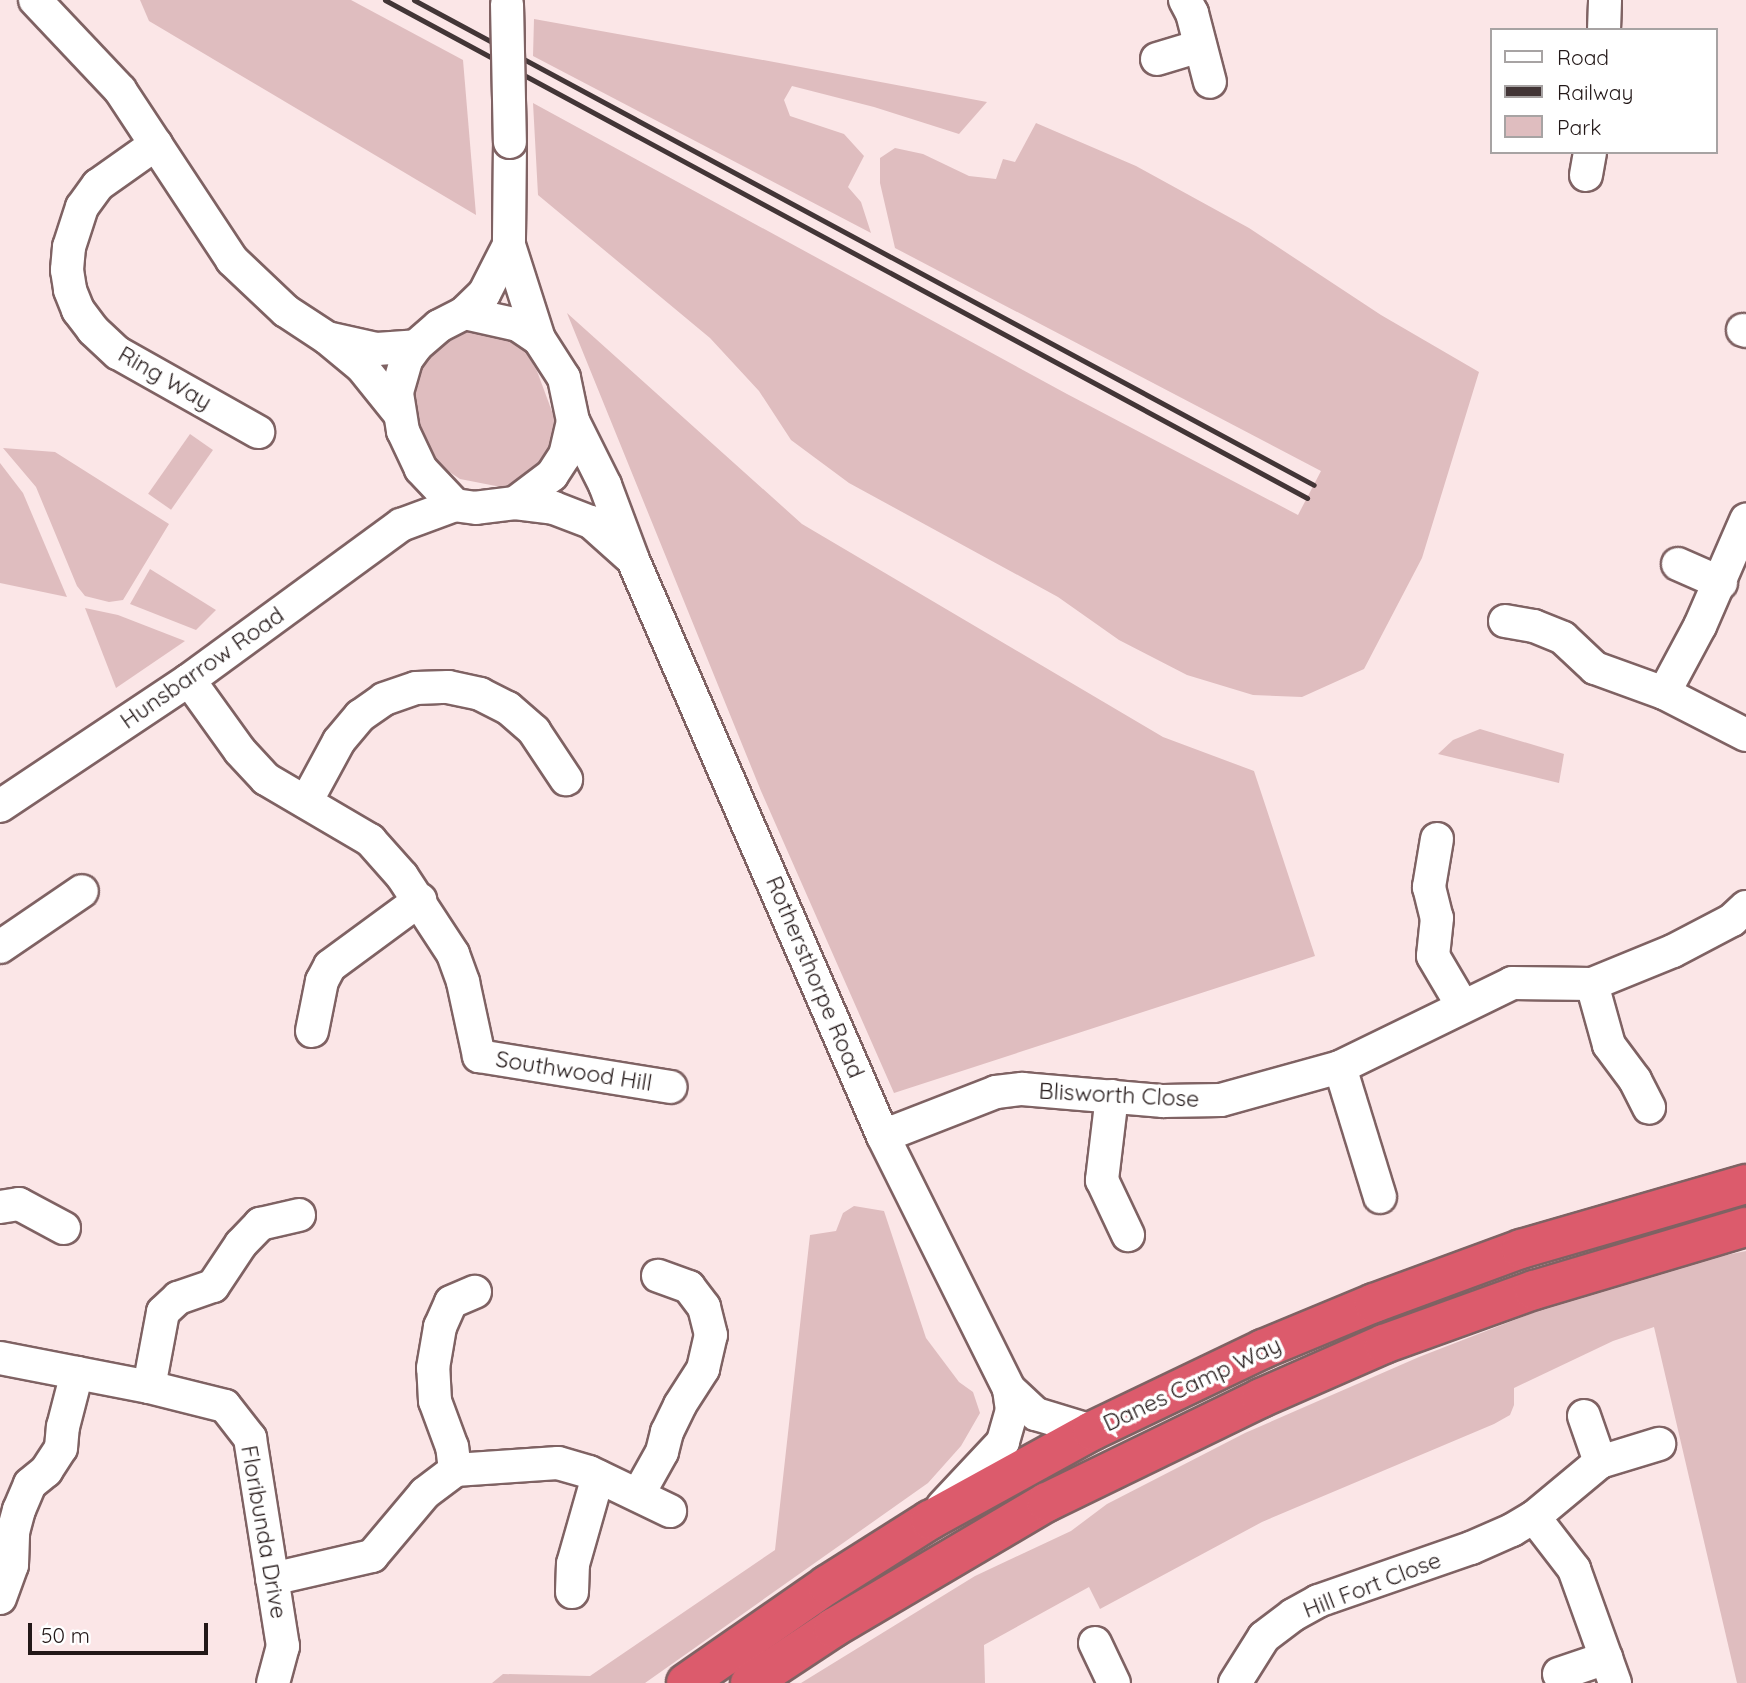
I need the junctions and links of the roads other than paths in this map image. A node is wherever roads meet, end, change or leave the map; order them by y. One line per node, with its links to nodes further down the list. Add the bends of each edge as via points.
1 (35, 0): 9 (street, via 103,71)
2 (1185, 0): 6 (street)
3 (1605, 0): 5 (street)
4 (507, 2): 10 (street, bridge)
5 (1605, 28)
6 (1200, 46): 7 (street); 8 (street)
7 (1157, 59)
8 (1210, 82)
9 (156, 144): 12 (street, via 232,260 286,311); 17 (street, Ring Way, via 98,185 82,207 72,229 67,270 78,310 118,353)
10 (509, 245): 11 (street, via 484,294); 13 (street)
11 (464, 313): 13 (street, Rothersthorpe Road, via 518,325); 14 (street)
12 (327, 338): 14 (street, via 377,349); 15 (street, via 362,368)
13 (539, 339): 16 (street, Rothersthorpe Road, via 564,378)
14 (416, 346): 15 (street, via 406,360 397,392)
15 (399, 414): 18 (street)
16 (573, 421): 19 (street, Rothersthorpe Road, via 565,455 552,475); 23 (street, Rothersthorpe Road, via 605,485)
17 (258, 432)
18 (421, 469): 20 (street); 22 (street)
19 (515, 503): 20 (street, Rothersthorpe Road, via 476,508); 23 (street, Rothersthorpe Road, via 554,508 591,522)
20 (455, 505): 22 (street, Hunsbarrow Road)
21 (1746, 520): 25 (street)
22 (401, 526): 27 (street, Hunsbarrow Road)
23 (633, 559): 45 (street, Rothersthorpe Road)
24 (1678, 564): 25 (street)
25 (1721, 583): 28 (street)
26 (1505, 621): 28 (street, via 1563,638 1595,668)
27 (190, 680): 31 (street, Southwood Hill, via 240,751 266,779); 32 (street, Hunsbarrow Road)
28 (1664, 694): 29 (street)
29 (1746, 736)
30 (566, 779): 31 (street, via 534,731 508,708 480,694 448,687 416,688 384,699 360,716 339,741)
31 (306, 802): 35 (street, Southwood Hill, via 370,840)
32 (0, 806)
33 (1437, 839): 39 (street, via 1429,887 1437,918 1433,956)
34 (82, 891): 37 (street)
35 (420, 900): 40 (street, via 330,966 322,981); 42 (street, Southwood Hill, via 453,954 464,982 479,1056)
36 (1741, 921): 38 (street, Blisworth Close)
37 (0, 947)
38 (1592, 984): 39 (street, Blisworth Close, via 1512,983); 44 (street, via 1609,1045)
39 (1462, 1006): 41 (street, Blisworth Close)
40 (312, 1031)
41 (1340, 1068): 43 (street, Blisworth Close, via 1220,1100); 47 (street)
42 (671, 1087)
43 (1112, 1096): 45 (street, Blisworth Close, via 1044,1089 996,1092); 52 (street, via 1102,1180)
44 (1649, 1108)
45 (883, 1136): 58 (street, Rothersthorpe Road)
46 (1746, 1184): 60 (highway, Danes Camp Way, via 1521,1249 1374,1303 1263,1349)
47 (1380, 1197)
48 (0, 1207): 51 (street, via 19,1204)
49 (299, 1215): 57 (street, via 260,1224 240,1244 213,1286 178,1298 163,1312)
50 (1746, 1227): 78 (highway, Danes Camp Way, via 1534,1290 1384,1344 1261,1398 1047,1502 892,1592)
51 (64, 1228)
52 (1128, 1235)
53 (658, 1276): 65 (street, via 689,1287 704,1307 711,1335 703,1369 680,1405)
54 (475, 1292): 63 (street, via 451,1302 440,1327 433,1368 435,1401 452,1447)
55 (0, 1358): 56 (street, Floribunda Drive)
56 (77, 1373): 57 (street, Floribunda Drive); 71 (street, via 61,1448 46,1471 30,1484 19,1510 13,1532)
57 (149, 1387): 69 (street, Floribunda Drive, via 225,1406 250,1438)
58 (1009, 1389): 60 (street, Rothersthorpe Road, via 1036,1414); 68 (street, Rothersthorpe Road, via 1012,1410 1003,1442)
59 (1584, 1416): 62 (street)
60 (1092, 1431): 68 (highway, Danes Camp Way)
61 (1658, 1444): 62 (street, Hill Fort Close)
62 (1600, 1462): 67 (street, Hill Fort Close)
63 (455, 1470): 64 (street, via 558,1463); 69 (street, via 425,1493 372,1556)
64 (598, 1476): 65 (street); 70 (street, via 576,1553)
65 (638, 1495): 66 (street)
66 (670, 1511)
67 (1534, 1517): 73 (street, via 1574,1569); 79 (street, Hill Fort Close, via 1471,1548 1310,1605 1264,1637)
68 (930, 1520): 77 (highway, Danes Camp Way)
69 (272, 1579): 76 (street, Floribunda Drive, via 283,1646)
70 (572, 1591)
71 (10, 1598)
72 (1095, 1643): 75 (street)
73 (1611, 1670): 74 (street)
74 (1559, 1674)
75 (1110, 1682)
76 (272, 1683)
77 (686, 1683)
78 (750, 1683)
79 (1235, 1683)

